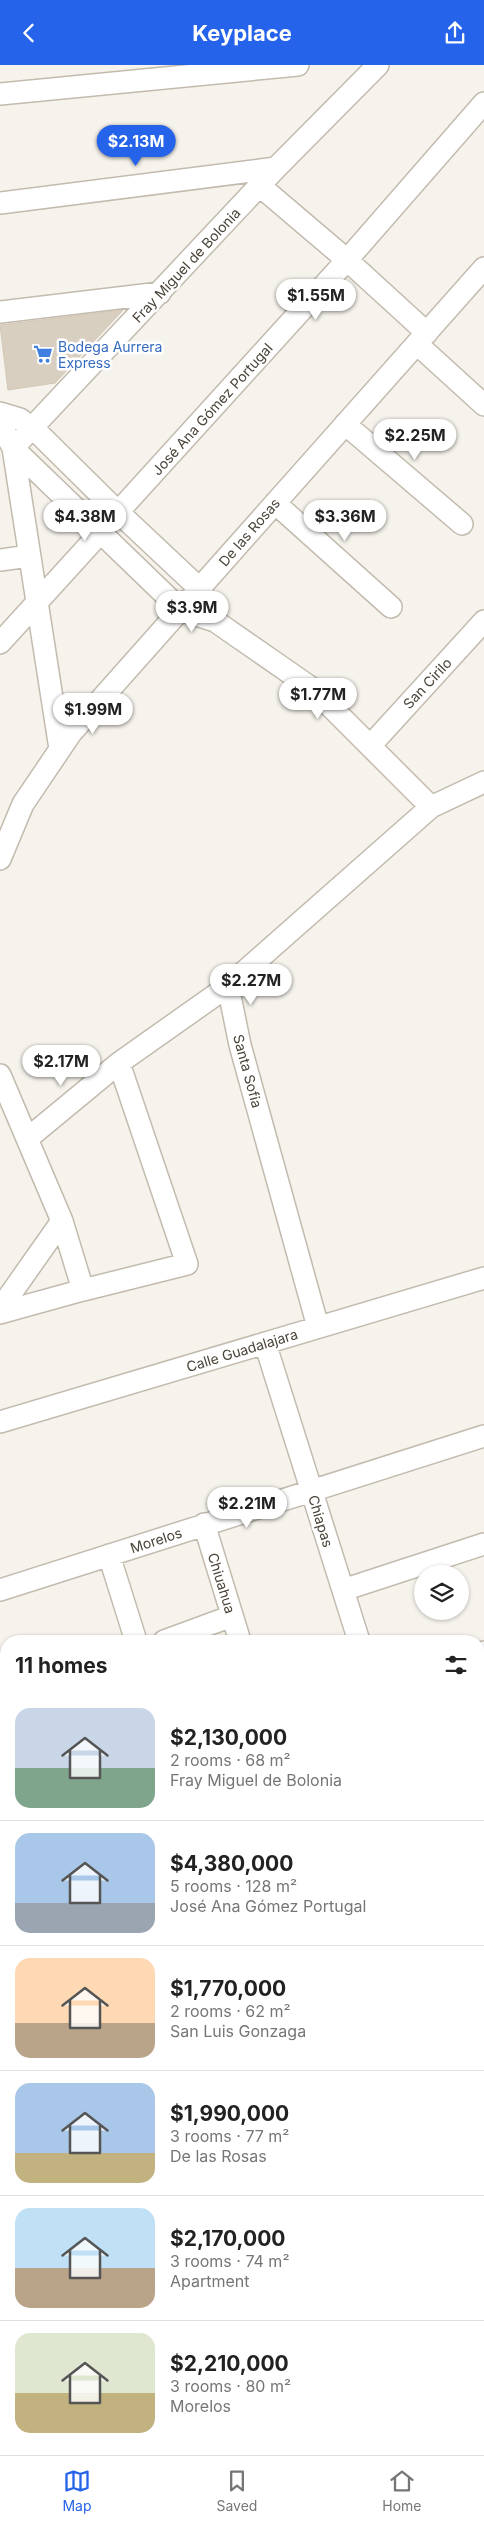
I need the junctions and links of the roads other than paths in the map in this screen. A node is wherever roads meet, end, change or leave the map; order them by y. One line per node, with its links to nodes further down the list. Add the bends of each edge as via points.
1 (298, 65): 3 (street)
2 (378, 65): 5 (street, Fray Miguel de Bolonia)
3 (0, 94)
4 (484, 103): 8 (street, José Ana Gómez Portugal)
5 (276, 167): 6 (street, Fray Miguel de Bolonia); 7 (street)
6 (260, 186): 8 (street); 10 (street, Fray Miguel de Bolonia)
7 (0, 203)
8 (347, 260): 12 (street); 20 (street, José Ana Gómez Portugal)
9 (484, 268): 12 (street, De las Rosas)
10 (160, 293): 11 (street); 17 (street, Fray Miguel de Bolonia)
11 (0, 311)
12 (422, 338): 13 (street); 16 (street, De las Rosas)
13 (484, 405)
14 (0, 413): 17 (street, via 20,419)
15 (0, 423): 18 (street)
16 (345, 424): 19 (street, De las Rosas); 21 (street)
17 (32, 428): 18 (street, Fray Miguel de Bolonia); 20 (street)
18 (7, 449): 22 (street); 23 (street)
19 (275, 503): 25 (street, De las Rosas); 27 (street)
20 (118, 513): 25 (street)
21 (462, 524)
22 (101, 533): 26 (street); 28 (street)
23 (29, 556): 24 (street); 26 (street)
24 (0, 560)
25 (200, 589): 28 (street, De las Rosas); 29 (street)
26 (37, 603): 31 (street); 33 (street)
27 (392, 607)
28 (181, 609): 29 (street); 33 (street, De las Rosas, via 70,733)
29 (215, 621): 32 (street, via 313,689)
30 (484, 621): 32 (street, San Cirilo)
31 (0, 643)
32 (370, 745): 35 (street)
33 (60, 749): 36 (street, De las Rosas, via 23,804)
34 (484, 783): 35 (street)
35 (431, 807): 37 (street)
36 (0, 859)
37 (228, 986): 38 (street); 45 (street, Santa Sofia, via 240,1045)
38 (119, 1063): 40 (street); 43 (street, via 187,1264)
39 (0, 1075): 40 (street)
40 (27, 1139): 41 (street)
41 (62, 1221): 43 (street); 44 (street)
42 (484, 1278): 45 (street, Calle Guadalajara)
43 (83, 1290): 44 (street)
44 (0, 1311)
45 (318, 1327): 46 (street, Calle Guadalajara)
46 (266, 1343): 47 (street, Calle Guadalajara); 49 (street, Chiapas)
47 (0, 1422)
48 (484, 1436): 49 (street, Morelos)
49 (312, 1489): 50 (street, Morelos); 54 (street, Chiapas)
50 (204, 1524): 52 (street, Morelos); 55 (street, Chiuahua)
51 (484, 1544): 54 (street)
52 (109, 1555): 53 (street, Morelos); 56 (street)
53 (0, 1590)
54 (343, 1590): 59 (street, Chiapas)
55 (232, 1616): 57 (street); 58 (street, Chiuahua)
56 (134, 1635)
57 (180, 1635)
58 (238, 1635)
59 (357, 1635)

